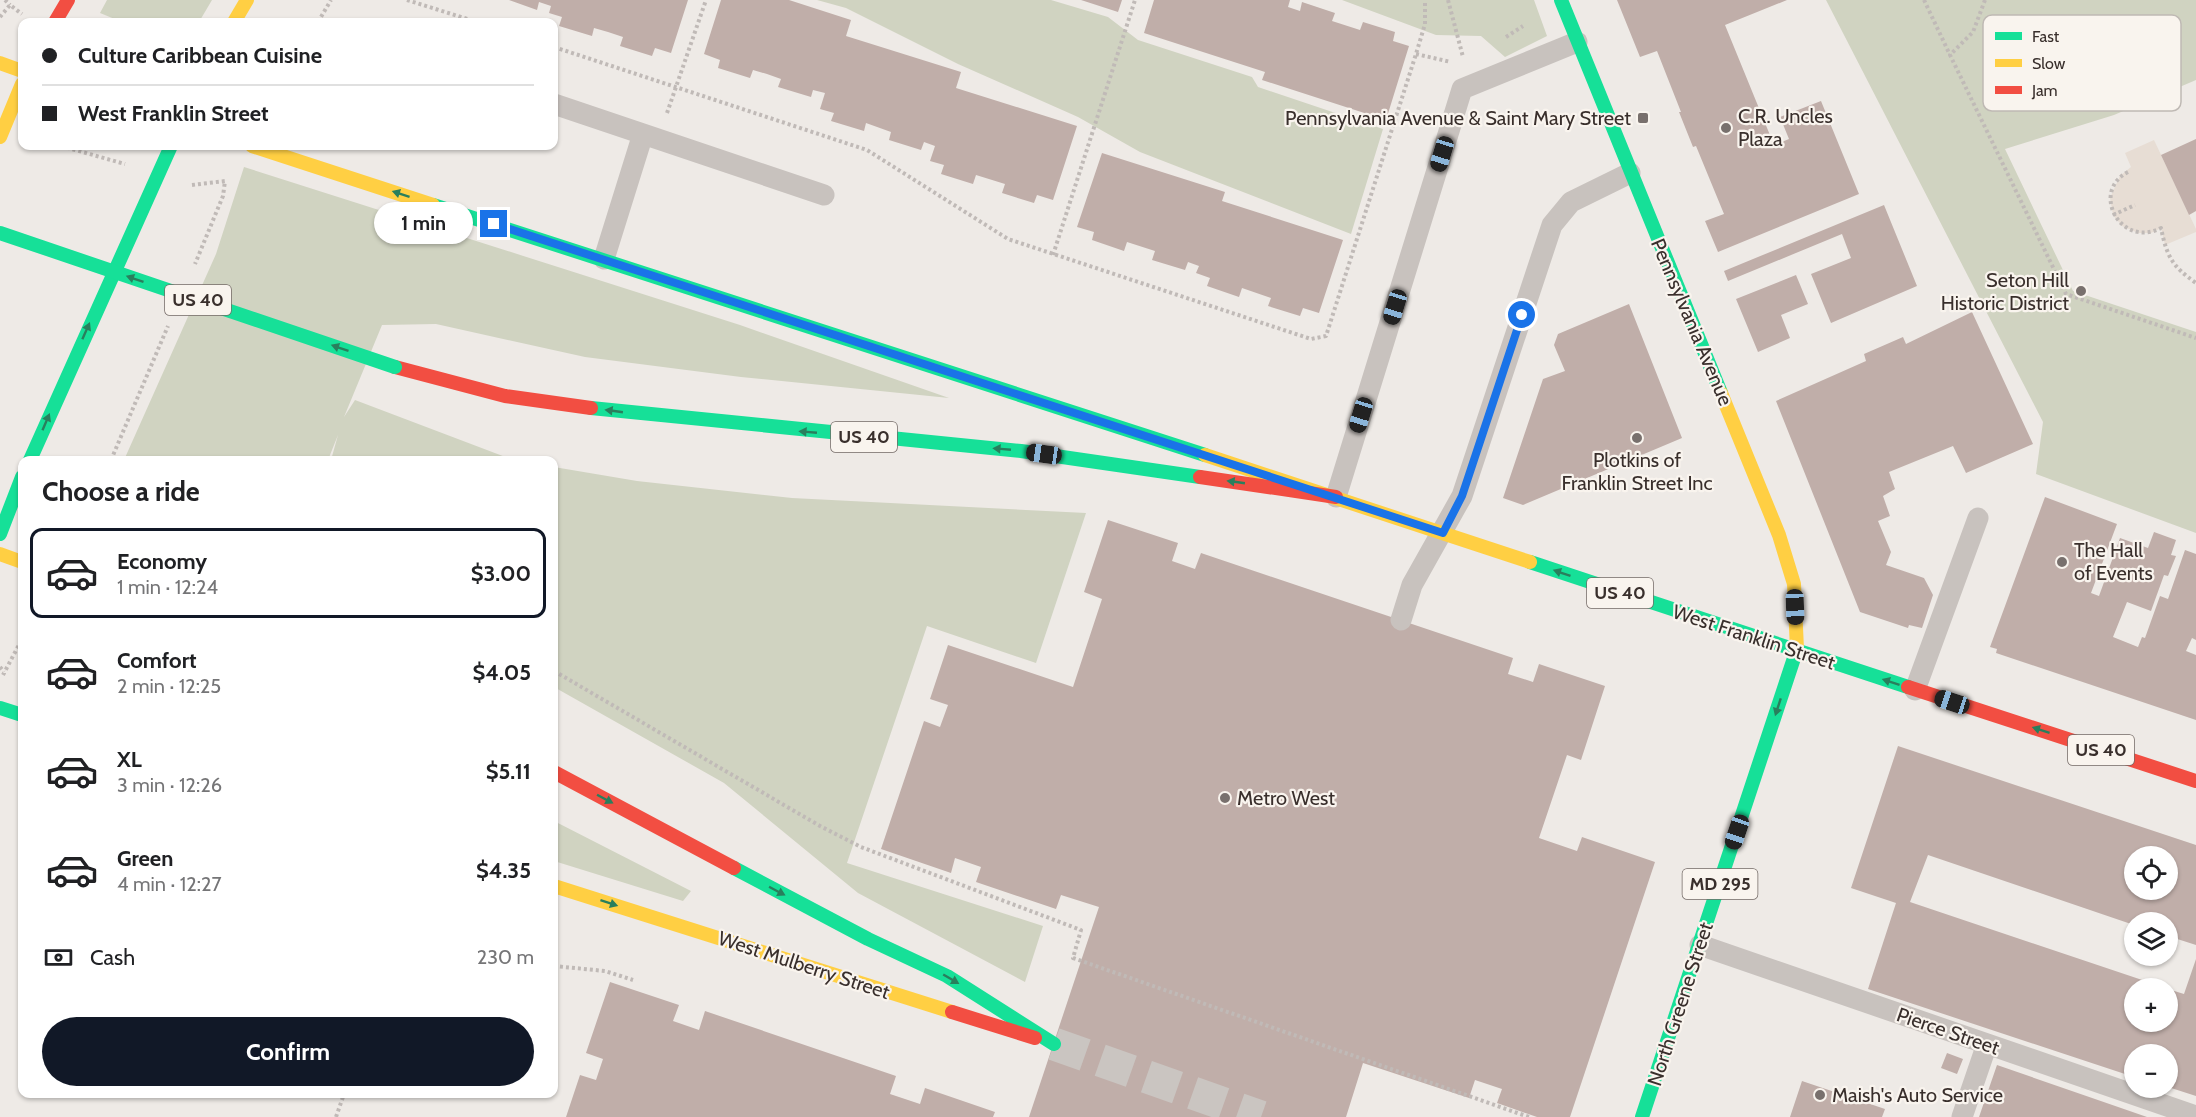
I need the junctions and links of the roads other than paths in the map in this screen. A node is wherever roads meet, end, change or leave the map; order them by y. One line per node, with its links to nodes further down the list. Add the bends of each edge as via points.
1 (68, 0): 4 (main road)
2 (248, 0): 5 (main road)
3 (1561, 0): 6 (main road, Pennsylvania Avenue)
4 (57, 18)
5 (237, 18)
6 (1577, 42): 15 (main road, Pennsylvania Avenue); 21 (lane, via 1462,89)
7 (0, 63): 8 (main road)
8 (18, 69)
9 (18, 93): 12 (main road)
10 (558, 105): 11 (lane)
11 (643, 134): 16 (lane); 18 (lane)
12 (0, 136)
13 (169, 150): 19 (main road, one-way to 13)
14 (264, 150): 18 (main road, West Franklin Street, one-way to 14)
15 (1630, 173): 23 (lane, via 1571,202 1552,225 1462,496); 28 (main road, Pennsylvania Avenue, via 1779,535 1794,584)
16 (824, 195)
17 (0, 233): 21 (main road, US 40, one-way to 17, bridge, via 1022,451 620,412 505,396 395,367)
18 (604, 259): 21 (main road, West Franklin Street)
19 (32, 456)
20 (18, 487): 24 (main road)
21 (1336, 497): 23 (main road, West Franklin Street / US 40)
22 (1978, 518): 29 (lane)
23 (1443, 533): 27 (lane, via 1412,585); 28 (main road, West Franklin Street / US 40, one-way to 23)
24 (0, 534)
25 (0, 554): 26 (main road)
26 (18, 560)
27 (1401, 620)
28 (1797, 651): 29 (main road, West Franklin Street / US 40, one-way to 28); 35 (main road, North Greene Street / MD 295, one-way to 35)
29 (1915, 690): 33 (main road, West Franklin Street / US 40, one-way to 29)
30 (0, 708): 31 (main road)
31 (18, 714)
32 (558, 774): 34 (main road, West Mulberry Street, via 868,939 947,976 1054,1044)
33 (2196, 781)
34 (558, 887)
35 (1700, 945): 36 (lane, Pierce Street); 38 (main road, North Greene Street / MD 295)
36 (1987, 1044): 37 (lane, Pierce Street); 39 (lane)
37 (2196, 1116)
38 (1642, 1117)
39 (1962, 1117)

